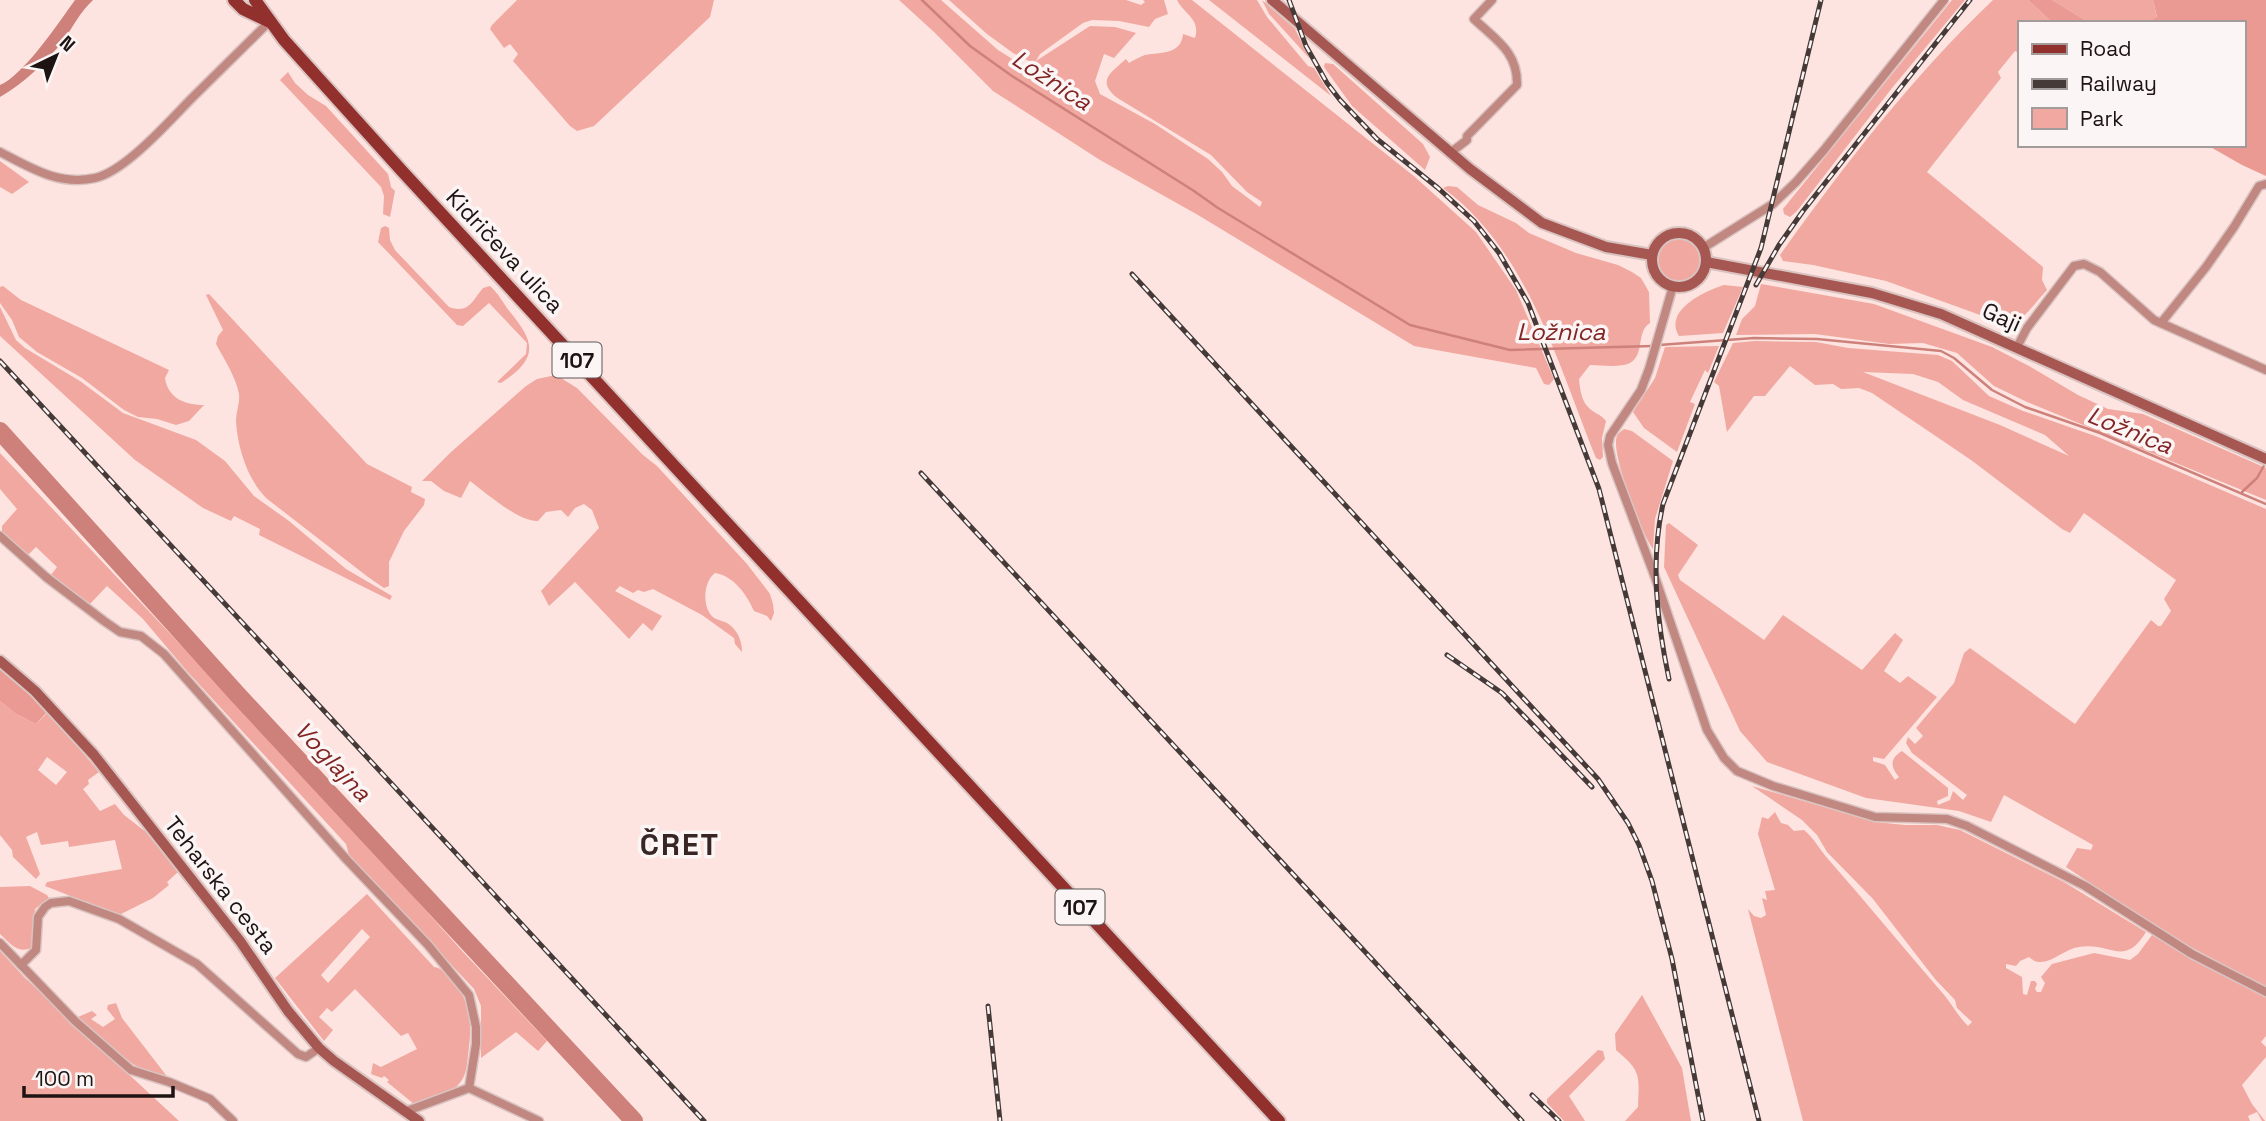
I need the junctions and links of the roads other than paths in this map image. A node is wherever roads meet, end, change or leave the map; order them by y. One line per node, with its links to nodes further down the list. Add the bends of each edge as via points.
1 (234, 0): 6 (main road, Kidričeva ulica / 107)
2 (255, 0): 6 (main road, Kidričeva ulica / 107)
3 (1272, 0): 8 (street)
4 (1492, 0): 8 (street, via 1474,19 1507,50 1517,69 1517,85)
5 (1944, 0): 10 (street, via 1796,182 1773,204)
6 (269, 22): 7 (street, via 162,128 106,175 57,178); 29 (main road, Kidričeva ulica / 107)
7 (0, 152)
8 (1450, 153): 11 (street, via 1542,223 1606,247)
9 (2266, 184): 14 (street, via 2259,186 2206,267)
10 (1703, 248): 11 (street, via 1693,237 1678,232 1662,238); 12 (street)
11 (1652, 255): 13 (street, via 1656,274)
12 (1706, 262): 13 (street, via 1691,284); 15 (street, Gaji, via 1872,293 1941,314)
13 (1672, 286): 22 (street, via 1649,369 1641,390 1610,436 1610,454 1707,730 1724,758 1737,771 1773,786 1875,817 1947,819 1967,826 2085,886 2192,954)
14 (2161, 323): 15 (street, via 2084,264 2074,267); 16 (street)
15 (2017, 347): 17 (street, Gaji)
16 (2266, 370)
17 (2265, 458)
18 (0, 536): 24 (street, via 104,621 120,632 141,636 164,654 458,979 469,995 476,1027)
19 (0, 661): 23 (street, Teharska cesta, via 35,691 94,755)
20 (0, 943): 21 (street)
21 (21, 964): 23 (street, via 36,950 41,911 51,903 69,901 119,919 197,964 298,1054 306,1057); 26 (street, via 75,1021 131,1070 199,1094)
22 (2266, 992)
23 (319, 1048): 25 (street, Teharska cesta)
24 (469, 1088): 25 (street); 28 (street)
25 (407, 1111): 27 (street, Teharska cesta)
26 (233, 1121)
27 (419, 1121)
28 (539, 1121)
29 (1279, 1121)

